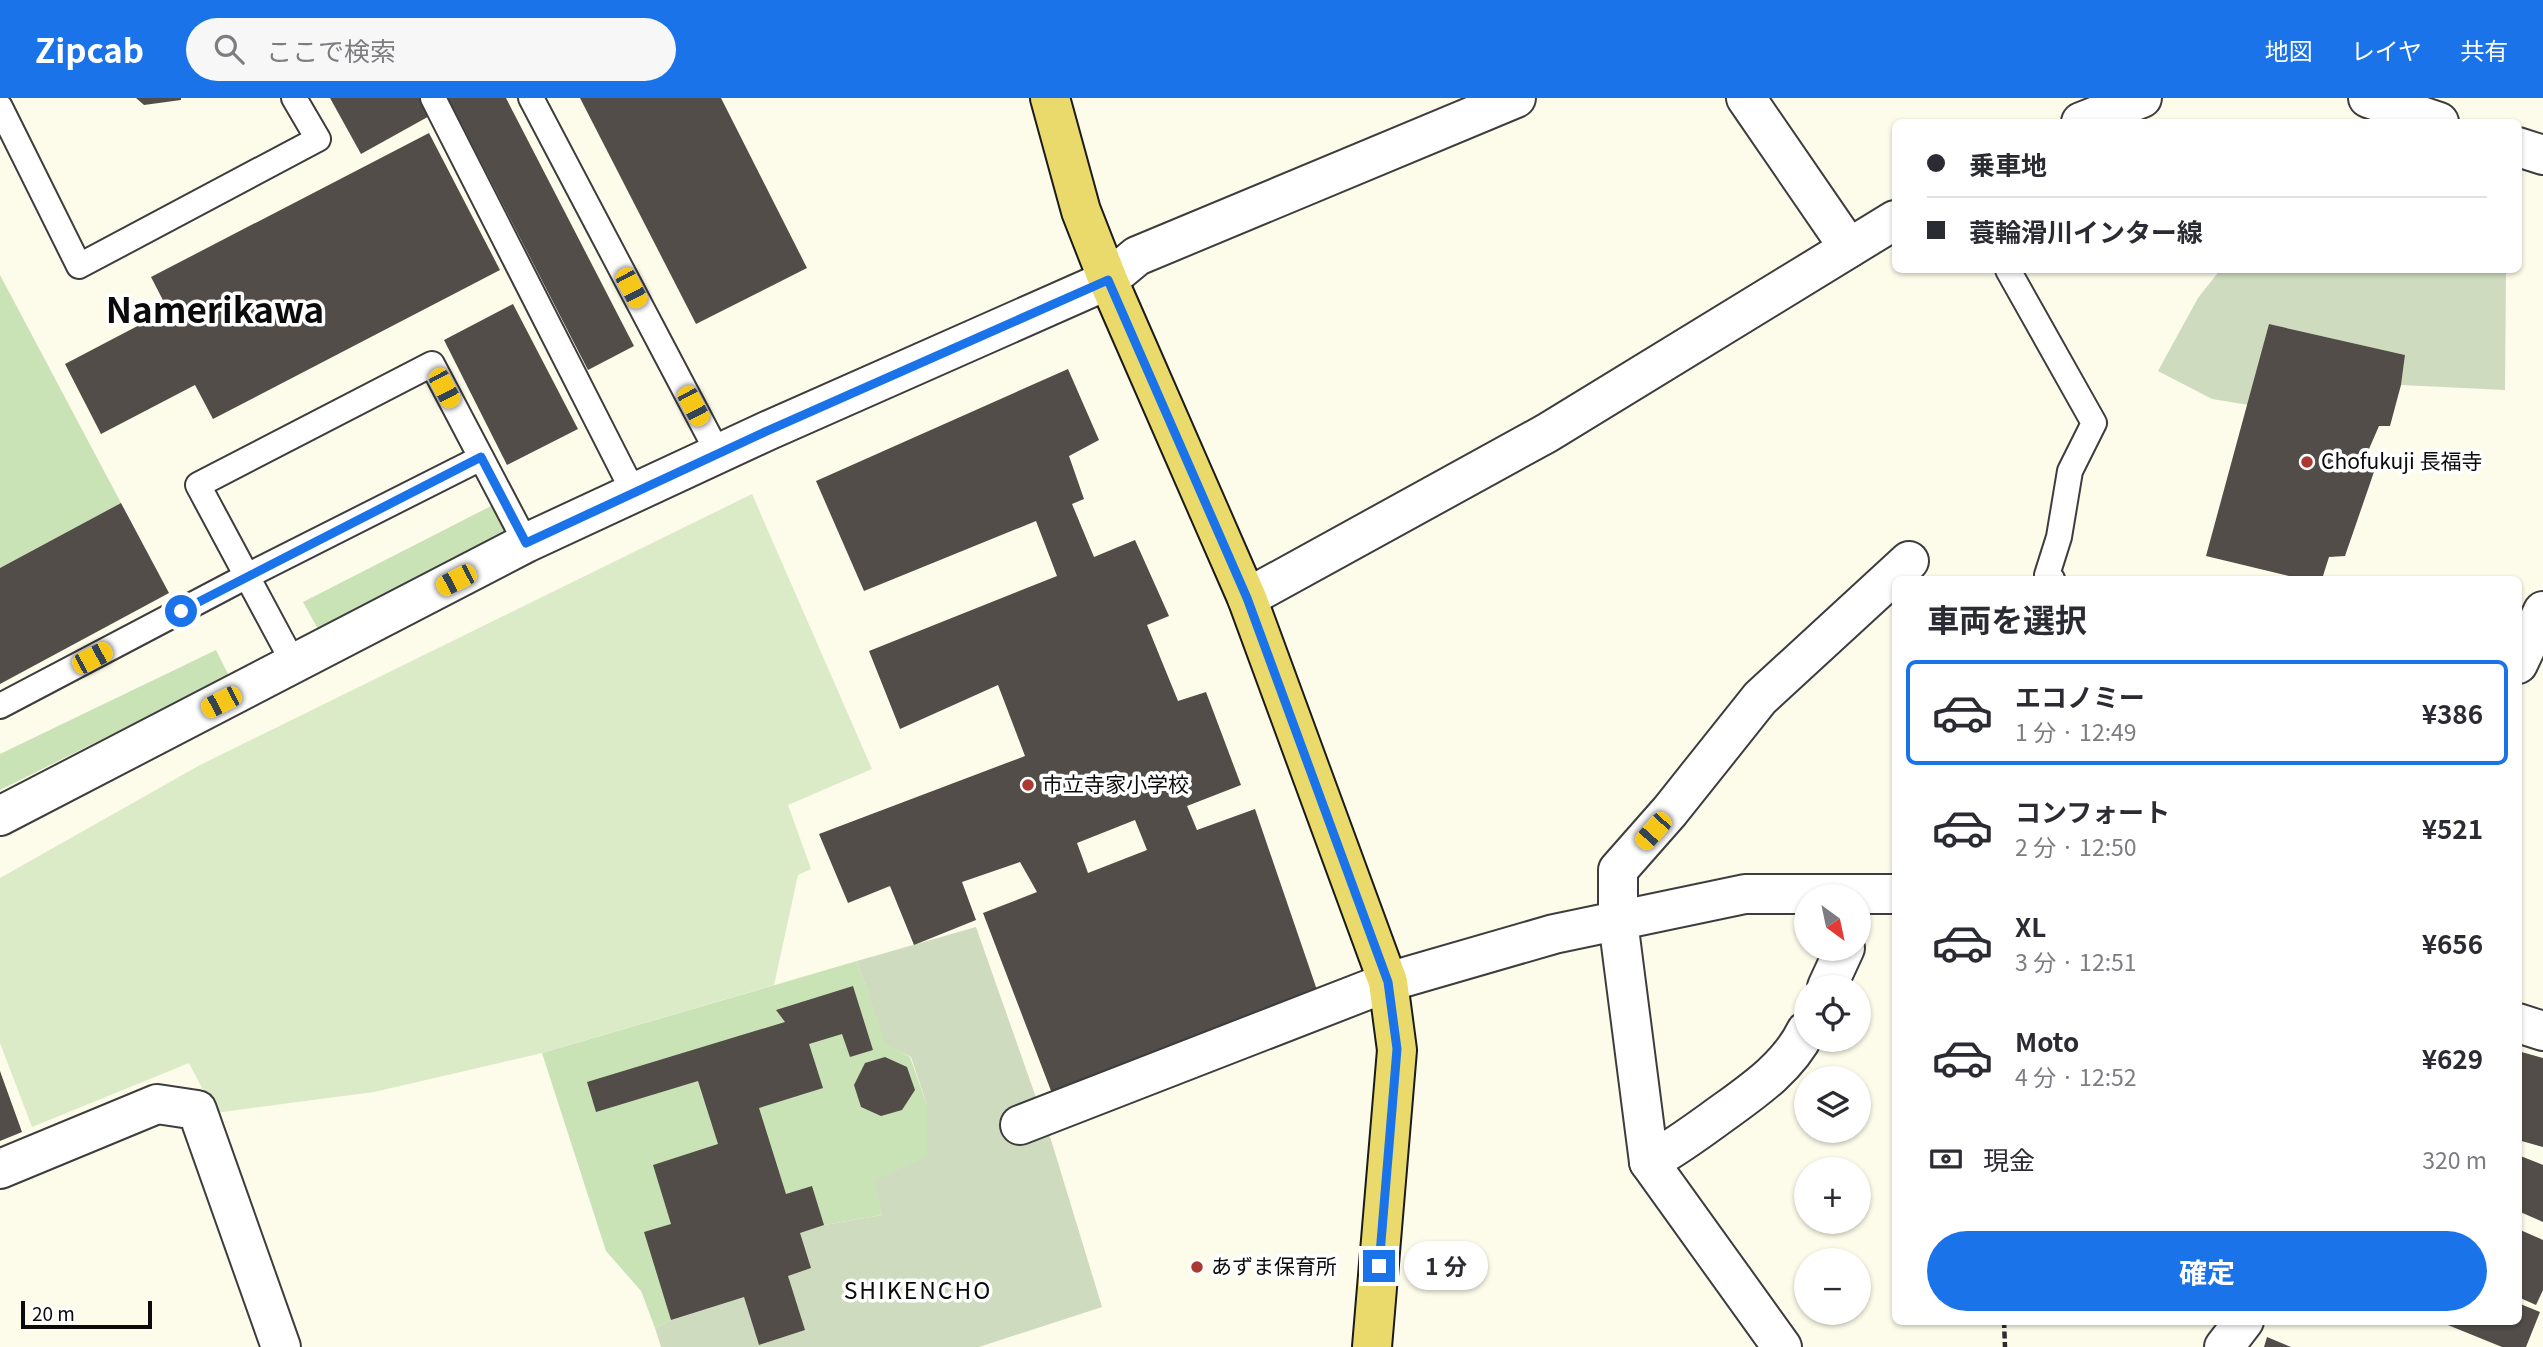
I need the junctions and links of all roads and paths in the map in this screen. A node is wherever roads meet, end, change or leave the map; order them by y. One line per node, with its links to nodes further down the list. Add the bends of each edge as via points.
1 (294, 98): 9 (lane, via 318,139 79,266)
2 (433, 98): 20 (lane)
3 (531, 98): 18 (lane)
4 (1050, 98): 17 (main road, via 1082,211)
5 (1516, 98): 17 (street, via 1137,256)
6 (1745, 98): 15 (street)
7 (2142, 98): 10 (street)
8 (2368, 98): 11 (street)
9 (0, 107)
10 (2089, 119)
11 (2430, 119)
12 (2522, 148): 13 (street)
13 (2543, 155)
14 (1892, 222): 15 (street)
15 (1849, 248): 27 (street, via 1547,433)
16 (2010, 273): 25 (lane, via 2094,423 2070,471)
17 (1108, 280): 18 (street); 27 (main road)
18 (718, 453): 20 (street)
19 (481, 457): 21 (lane); 23 (lane); 23 (lane, via 432,364 198,485)
20 (634, 493): 21 (street)
21 (526, 543): 30 (street)
22 (1909, 561): 24 (street)
23 (247, 576): 30 (lane); 31 (lane)
24 (1893, 576)
25 (2048, 576)
26 (1892, 577): 34 (street, via 1760,698 1618,870)
27 (1247, 598): 35 (main road)
28 (2543, 611): 29 (street)
29 (2522, 656)
30 (294, 664): 32 (street)
31 (0, 706)
32 (0, 816)
33 (1875, 903): 34 (street, via 1745,894)
34 (1618, 921): 35 (street, via 1554,934); 40 (street)
35 (1388, 982): 39 (street); 45 (main road, via 1397,1049)
36 (2522, 1024): 37 (street)
37 (2543, 1031)
38 (1794, 1052): 40 (street, via 1760,1086)
39 (1020, 1125)
40 (1649, 1162): 46 (street)
41 (0, 1169): 44 (street, via 157,1104 197,1110)
42 (2004, 1325): 47 (path)
43 (2241, 1325): 48 (street)
44 (281, 1347)
45 (1372, 1347)
46 (1782, 1347)
47 (2005, 1347)
48 (2224, 1347)

